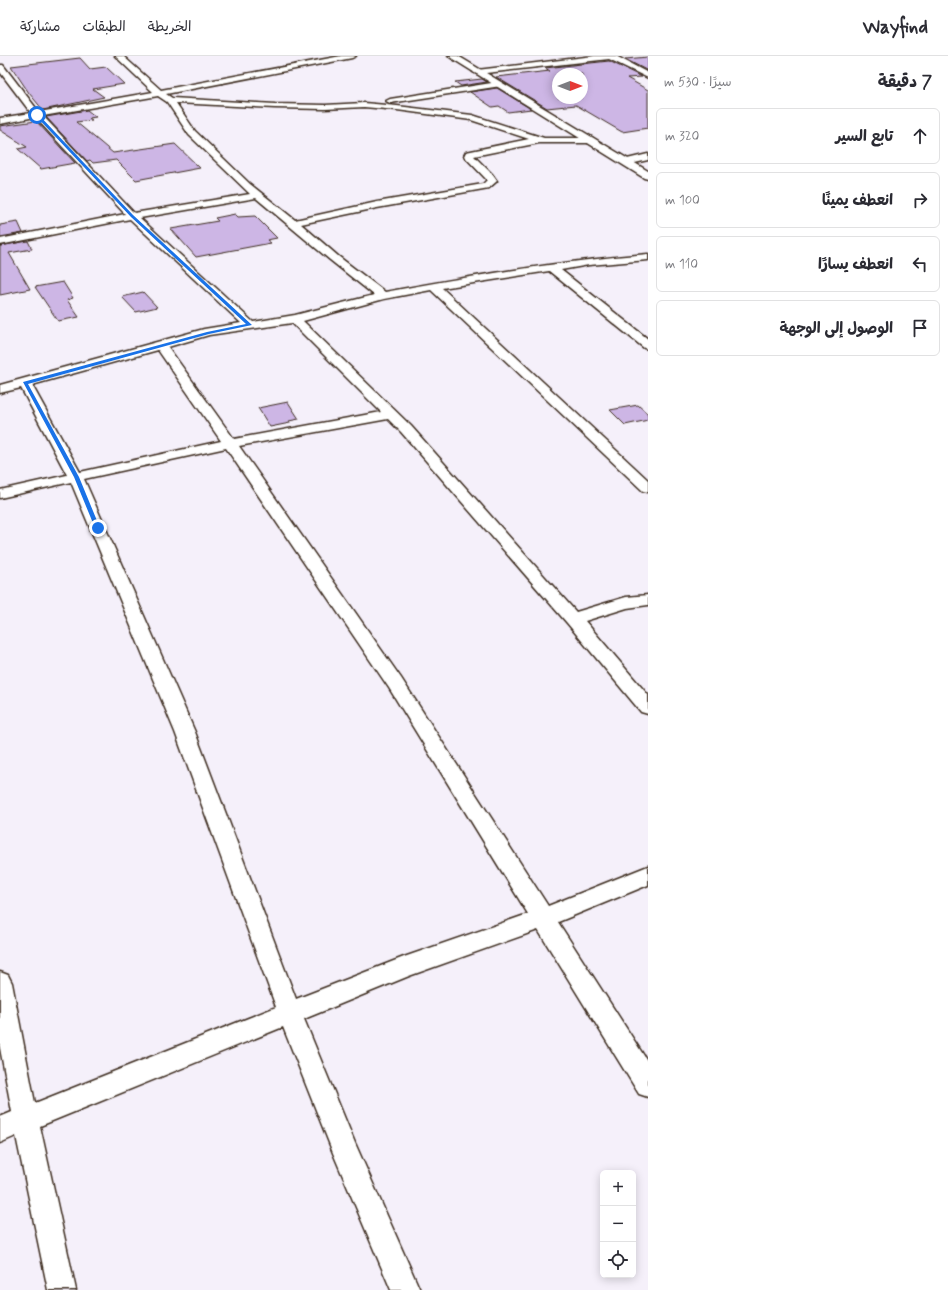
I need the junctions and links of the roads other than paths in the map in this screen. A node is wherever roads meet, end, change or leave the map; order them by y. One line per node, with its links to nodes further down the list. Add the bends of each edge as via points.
1 (119, 56): 9 (street)
2 (352, 56): 9 (street)
3 (452, 56): 6 (street)
4 (612, 56): 6 (street); 7 (street)
5 (0, 67): 12 (street)
6 (477, 72): 8 (street)
7 (648, 76)
8 (498, 84): 11 (street); 14 (street)
9 (159, 93): 10 (street); 12 (street)
10 (170, 100): 11 (street, via 275,106); 19 (street, via 192,133)
11 (364, 105): 15 (street, via 472,118)
12 (37, 115): 13 (street); 20 (street)
13 (0, 121)
14 (590, 140): 15 (street); 17 (street)
15 (543, 141): 21 (street, via 520,143 469,154 489,176 492,182 486,186)
16 (648, 157): 17 (street)
17 (626, 162): 18 (street)
18 (648, 176)
19 (259, 195): 20 (street); 21 (street)
20 (132, 216): 22 (street); 28 (street)
21 (293, 223): 26 (street)
22 (0, 242)
23 (648, 257): 24 (street)
24 (552, 268): 25 (street); 30 (street)
25 (434, 287): 26 (street); 36 (street)
26 (384, 296): 27 (street)
27 (295, 319): 28 (street); 33 (street)
28 (250, 325): 29 (street, via 208,332)
29 (160, 345): 31 (street); 34 (street)
30 (648, 345)
31 (25, 383): 32 (street); 35 (street)
32 (0, 389)
33 (391, 414): 34 (street); 39 (street)
34 (230, 443): 35 (street); 42 (street, via 395,683)
35 (76, 477): 37 (street); 44 (street, via 132,602 184,731)
36 (648, 488)
37 (0, 494)
38 (648, 600): 39 (street, via 626,603)
39 (573, 619): 40 (street)
40 (648, 707)
41 (648, 875): 42 (street)
42 (543, 918): 44 (street, via 404,967); 45 (street)
43 (0, 983): 46 (street)
44 (290, 1013): 46 (street); 49 (street, via 365,1199)
45 (648, 1085)
46 (26, 1120): 47 (street); 48 (street)
47 (0, 1130)
48 (62, 1290)
49 (406, 1290)

